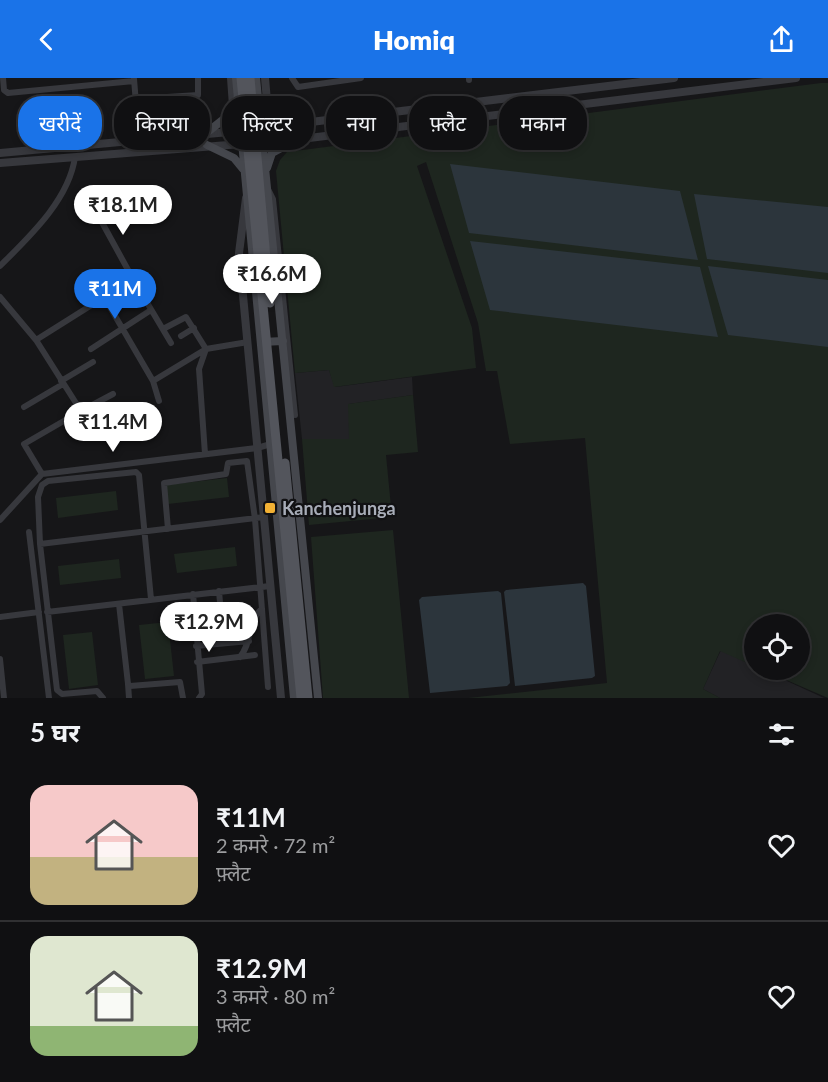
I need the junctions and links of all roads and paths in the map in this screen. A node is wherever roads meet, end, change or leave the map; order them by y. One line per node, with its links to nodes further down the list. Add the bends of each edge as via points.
1 (3, 78): 13 (street, via 8,93)
2 (198, 78): 18 (street, via 198,95)
3 (231, 78): 19 (street)
4 (236, 78): 20 (main road)
5 (241, 78): 97 (main road, bridge)
6 (250, 78): 105 (main road, bridge)
7 (256, 78): 16 (main road)
8 (265, 78): 21 (street)
9 (292, 78): 14 (street, via 298,87)
10 (361, 78): 14 (street)
11 (674, 78): 23 (street)
12 (796, 78): 15 (street)
13 (132, 79): 17 (street)
14 (342, 79)
15 (748, 81): 25 (street)
16 (258, 95)
17 (135, 96)
18 (182, 96)
19 (232, 96)
20 (237, 96)
21 (267, 96)
22 (222, 121): 24 (main road)
23 (314, 122)
24 (210, 131)
25 (314, 138)
26 (114, 142): 32 (street)
27 (210, 146): 35 (main road, via 234,158)
28 (156, 150): 33 (street)
29 (242, 150): 35 (main road)
30 (263, 150): 36 (main road)
31 (278, 150): 36 (main road, via 272,153)
32 (0, 153)
33 (75, 158): 34 (street); 40 (street, via 73,173 59,197 40,224)
34 (0, 163)
35 (244, 170): 38 (main road)
36 (266, 174): 37 (main road)
37 (267, 188): 50 (main road); 63 (street, via 273,199)
38 (247, 194): 51 (street, via 238,239); 52 (main road)
39 (93, 206): 41 (street)
40 (0, 266)
41 (133, 279): 43 (street); 44 (street)
42 (0, 297): 49 (street)
43 (104, 297): 46 (street); 49 (street)
44 (151, 310): 46 (street); 47 (street)
45 (194, 328): 47 (street, via 183,317); 48 (street); 55 (street)
46 (123, 329): 54 (street); 57 (street)
47 (163, 329): 53 (street)
48 (180, 336)
49 (36, 340): 58 (street)
50 (283, 341): 52 (main road); 69 (main road)
51 (248, 342): 55 (street); 66 (street)
52 (262, 342): 65 (main road)
53 (171, 343)
54 (91, 349)
55 (206, 349): 57 (street); 67 (street, via 199,369)
56 (93, 362): 58 (street)
57 (153, 381): 60 (street)
58 (62, 382): 61 (street); 62 (street)
59 (113, 394): 62 (street)
60 (159, 401)
61 (24, 406)
62 (81, 411): 68 (street, via 24,444)
63 (295, 415)
64 (295, 430): 106 (street)
65 (271, 444): 66 (street); 70 (main road)
66 (257, 448): 67 (street); 71 (street)
67 (205, 454): 68 (street)
68 (42, 474): 73 (street)
69 (299, 512): 70 (main road); 106 (main road)
70 (277, 513): 97 (main road)
71 (264, 517): 72 (street); 79 (street)
72 (255, 519): 74 (street); 74 (street, via 246,460 228,463 226,474 164,483); 78 (street)
73 (0, 520)
74 (168, 529): 76 (street)
75 (29, 532): 85 (street)
76 (144, 532): 77 (street); 77 (street, via 139,475 132,471 48,481 42,485 38,497); 82 (street)
77 (40, 544): 86 (street)
78 (260, 586): 79 (street); 80 (street); 84 (street)
79 (270, 586): 104 (street)
80 (219, 591): 81 (street); 87 (street)
81 (193, 594): 82 (street); 90 (street)
82 (152, 599): 83 (street)
83 (119, 604): 86 (street); 95 (street)
84 (262, 609): 89 (street, via 251,621); 96 (street)
85 (39, 612): 88 (street); 99 (street)
86 (47, 612): 100 (street, via 57,690 62,694 97,691)
87 (221, 614)
88 (0, 617)
89 (249, 641): 90 (street); 92 (street)
90 (196, 646): 94 (street)
91 (255, 655): 92 (street)
92 (240, 657): 94 (street)
93 (0, 659): 98 (street)
94 (197, 662): 103 (street, via 202,694)
95 (128, 684): 101 (street); 102 (street, via 180,682)
96 (268, 687)
97 (296, 697): 104 (street)
98 (4, 698)
99 (49, 698)
100 (103, 698)
101 (129, 698)
102 (183, 698)
103 (199, 698)
104 (279, 698)
105 (308, 698)
106 (319, 698)

